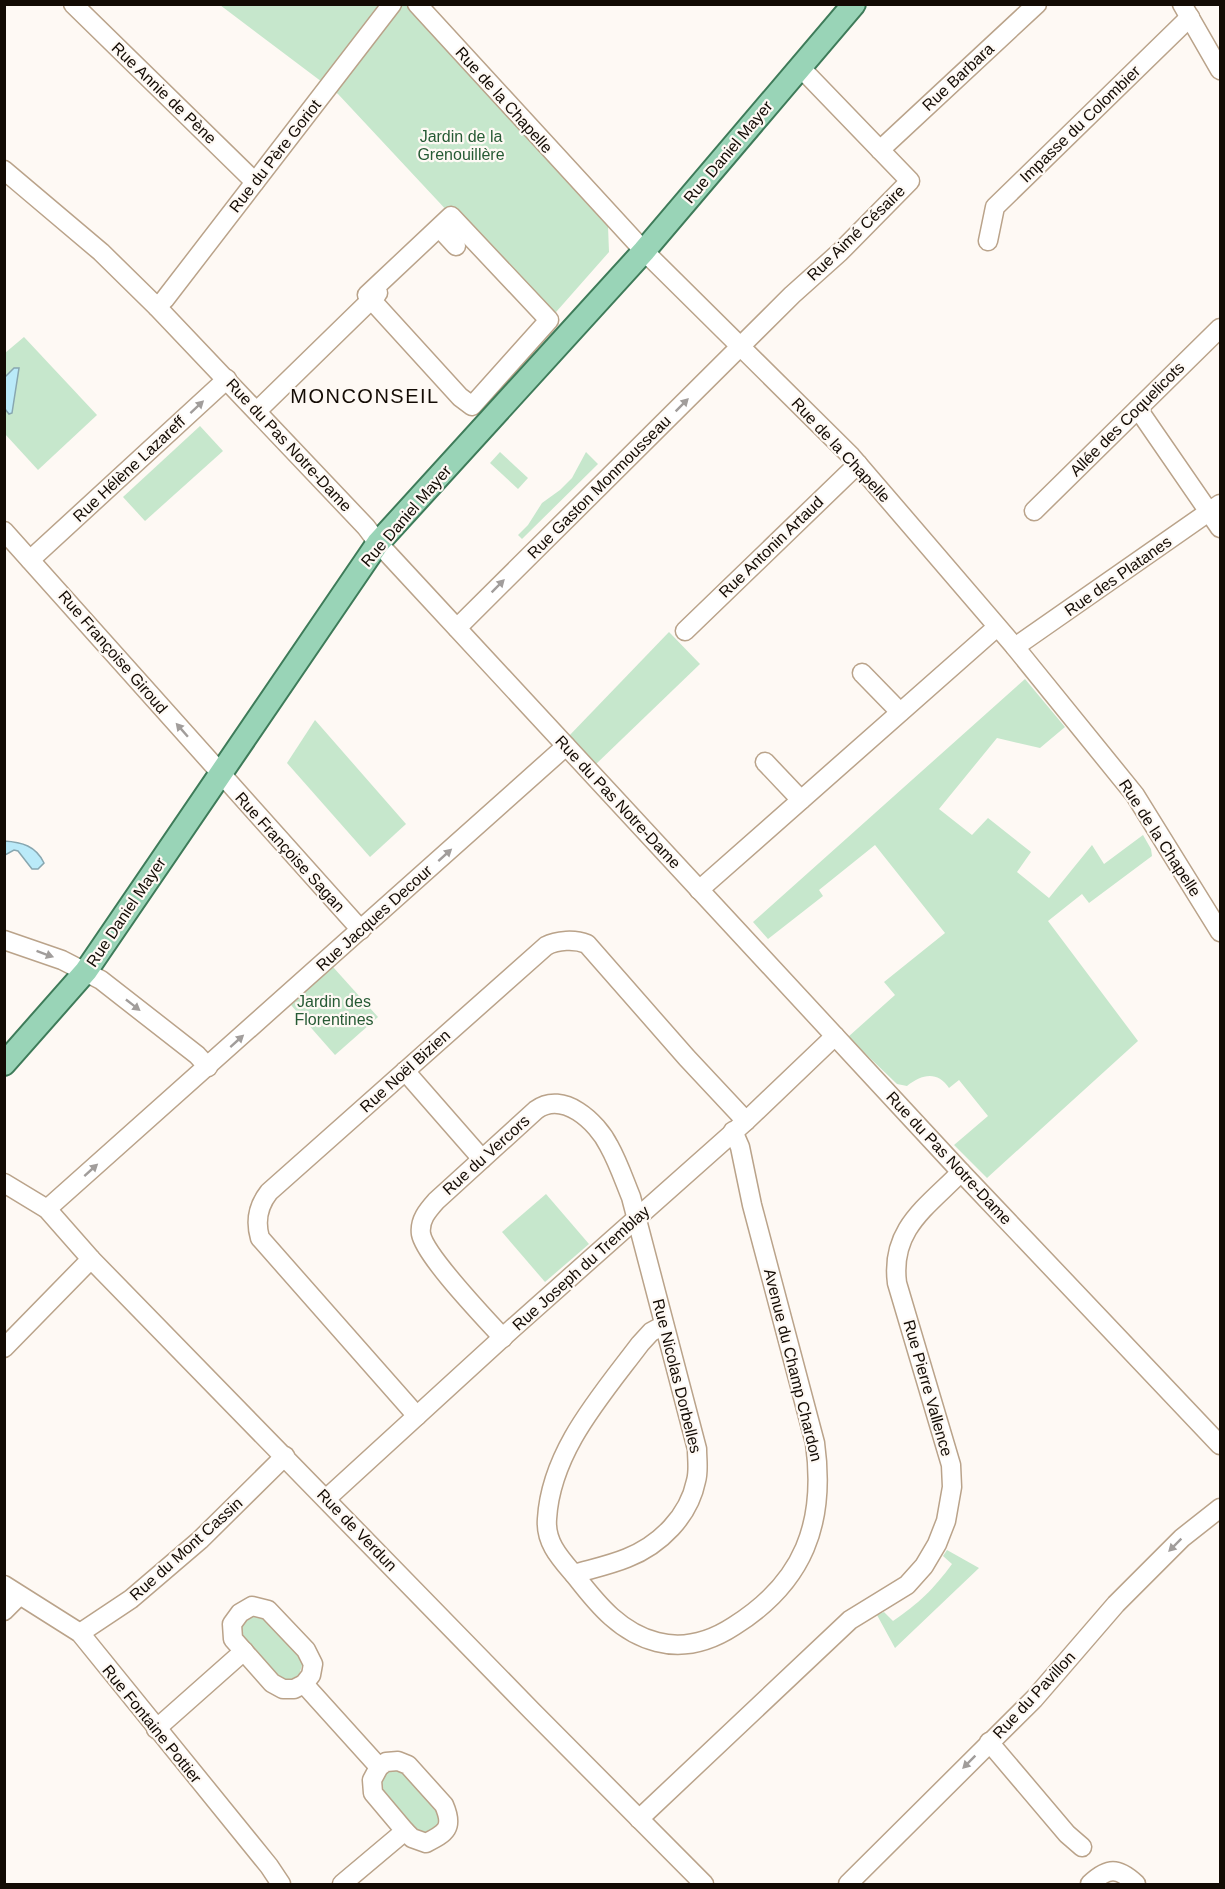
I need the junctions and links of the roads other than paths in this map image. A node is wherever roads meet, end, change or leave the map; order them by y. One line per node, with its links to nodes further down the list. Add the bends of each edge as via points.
1 (73, 4): 11 (street, Rue Annie de Pène)
2 (392, 4): 11 (street, Rue du Père Goriot)
3 (417, 4): 13 (street, Rue de la Chapelle)
4 (854, 4): 7 (main road, Rue Daniel Mayer)
5 (1037, 4): 9 (street, Rue Barbara)
6 (1186, 11): 8 (street); 12 (street, Impasse du Colombier, via 995,207)
7 (800, 67): 9 (street, Rue Aimé Césaire); 13 (main road, Rue Daniel Mayer)
8 (1221, 70)
9 (880, 150): 17 (street, Rue Aimé Césaire, via 910,181)
10 (9, 181): 15 (street, Rue du Pas Notre-Dame, via 102,252)
11 (255, 182): 15 (street, Rue du Père Goriot)
12 (988, 241)
13 (644, 251): 17 (street, Rue de la Chapelle); 26 (main road, Rue Daniel Mayer)
14 (371, 300): 14 (street, via 472,406 549,320 452,233 451,216 367,295); 20 (street)
15 (157, 307): 18 (street, Rue du Pas Notre-Dame)
16 (1221, 328): 19 (street, Allée des Coquelicots)
17 (740, 346): 21 (street, Rue de la Chapelle); 29 (street, Rue Gaston Monmousseau, one-way to 17)
18 (227, 379): 20 (street, Rue du Pas Notre-Dame); 27 (street, Rue Hélène Lazareff, one-way to 18)
19 (1138, 409): 22 (street); 23 (street, Allée des Coquelicots)
20 (257, 411): 26 (street, Rue du Pas Notre-Dame)
21 (858, 464): 28 (street, Rue de la Chapelle); 30 (street, Rue Antonin Artaud)
22 (1215, 508): 24 (street); 31 (street, Rue des Platanes)
23 (1034, 511)
24 (1221, 528)
25 (4, 531): 27 (street, Rue Françoise Giroud)
26 (378, 543): 29 (street, Rue du Pas Notre-Dame); 36 (main road, Rue Daniel Mayer)
27 (30, 560): 36 (street, Rue Françoise Giroud, one-way to 27)
28 (997, 627): 31 (street, Rue de la Chapelle); 33 (street)
29 (457, 628): 34 (street, Rue du Pas Notre-Dame)
30 (685, 631)
31 (1015, 647): 40 (street, Rue de la Chapelle, via 1135,795)
32 (862, 673): 33 (street)
33 (900, 712): 37 (street)
34 (566, 746): 38 (street, Rue du Pas Notre-Dame); 39 (street, Rue Jacques Decour, one-way to 34)
35 (765, 762): 37 (street)
36 (220, 774): 39 (street, Rue Françoise Sagan); 42 (main road, Rue Daniel Mayer)
37 (801, 800): 38 (street)
38 (699, 890): 43 (street, Rue du Pas Notre-Dame)
39 (361, 930): 45 (street, Rue Jacques Decour, one-way to 39)
40 (1221, 932)
41 (4, 940): 42 (street, one-way to 42)
42 (86, 971): 44 (main road, Rue Daniel Mayer); 45 (street, one-way to 45)
43 (835, 1036): 47 (street, Rue Joseph du Tremblay); 49 (street, Rue du Pas Notre-Dame)
44 (4, 1064)
45 (208, 1066): 51 (street, Rue Jacques Decour, one-way to 45)
46 (405, 1071): 47 (street, Rue Noël Bizien, via 546,946 553,942 581,942 687,1058); 48 (street); 57 (street, Rue Noël Bizien, via 269,1192 258,1218 260,1239)
47 (739, 1126): 52 (street, Rue Joseph du Tremblay); 62 (street, Avenue du Champ Chardon, via 752,1205 815,1443 818,1484 805,1549 785,1583 756,1610 727,1631 690,1644 655,1642 633,1633 599,1607)
48 (482, 1159): 52 (street, Rue du Vercors, via 543,1105 569,1106 609,1144); 55 (street, Rue du Vercors, via 423,1216 421,1234 430,1254)
49 (961, 1172): 58 (street, Rue du Pas Notre-Dame); 71 (street, Rue Pierre Vallence, via 913,1220 899,1244 895,1266 951,1465 948,1510 937,1544 907,1585 850,1620)
50 (4, 1183): 51 (street, Rue de Verdun)
51 (47, 1209): 53 (street, Rue de Verdun)
52 (638, 1218): 54 (street, Rue Nicolas Dorbelles); 55 (street, Rue Joseph du Tremblay)
53 (91, 1259): 56 (street); 59 (street, Rue de Verdun)
54 (664, 1325): 62 (street, Avenue du Champ Chardon, via 640,1344 602,1395 572,1439 554,1485 547,1530 557,1554); 62 (street, Rue Nicolas Dorbelles, via 697,1449 698,1470 692,1495 683,1513 648,1548)
55 (503, 1338): 57 (street, Rue Joseph du Tremblay)
56 (4, 1348)
57 (417, 1416): 60 (street, Rue Joseph du Tremblay)
58 (1221, 1445)
59 (285, 1456): 60 (street, Rue de Verdun); 65 (street, Rue du Mont Cassin, via 200,1540 131,1599)
60 (326, 1499): 71 (street, Rue de Verdun)
61 (1221, 1508): 69 (street, Rue du Pavillon, one-way to 69, via 1182,1538 1116,1604 1034,1699)
62 (574, 1574)
63 (12, 1590): 64 (street); 65 (street, Rue Fontaine Pottier)
64 (4, 1611)
65 (80, 1633): 68 (street, Rue Fontaine Pottier)
66 (243, 1651): 67 (street, via 272,1683 283,1689); 67 (street, via 233,1639 232,1624 252,1606 268,1611 306,1650 313,1664); 68 (street)
67 (304, 1684): 70 (street)
68 (156, 1729): 74 (street, Rue Fontaine Pottier)
69 (989, 1742): 73 (street); 77 (street, Rue du Pavillon, one-way to 77)
70 (379, 1767): 72 (street, via 372,1780 373,1793); 72 (street, via 398,1761 408,1765 444,1804 448,1825 444,1834 426,1843)
71 (639, 1819): 76 (street, Rue de Verdun)
72 (405, 1831): 75 (street)
73 (1082, 1847)
74 (281, 1884)
75 (342, 1884)
76 (704, 1884)
77 (848, 1884)
78 (1090, 1884): 79 (street, via 1116,1870)
79 (1136, 1884)

